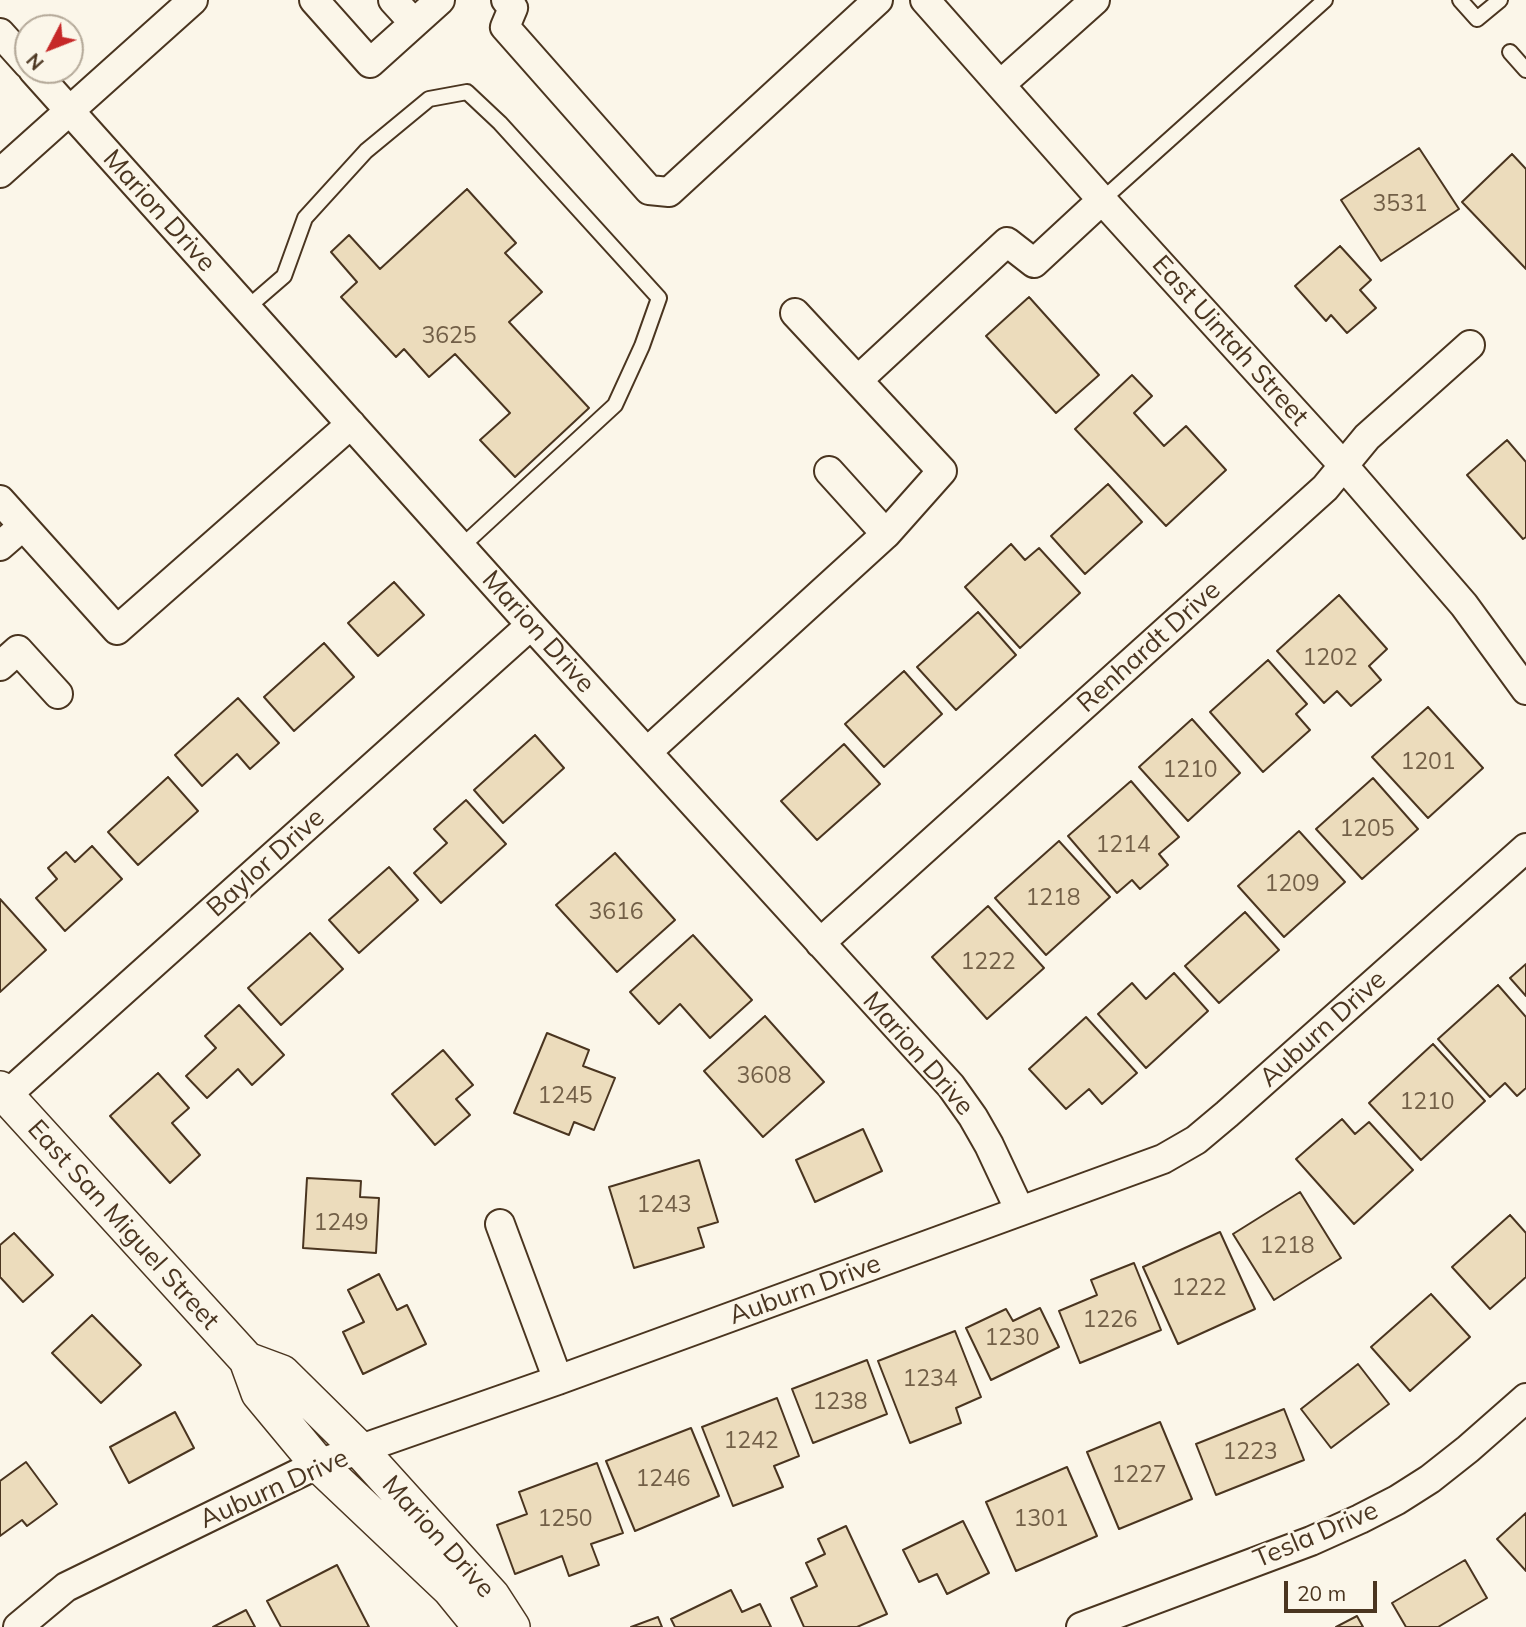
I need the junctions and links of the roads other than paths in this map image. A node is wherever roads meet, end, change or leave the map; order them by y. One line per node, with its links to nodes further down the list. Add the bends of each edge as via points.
1 (193, 0): 19 (street)
2 (314, 0): 12 (street, via 370,63)
3 (393, 0): 12 (street)
4 (440, 0): 12 (street)
5 (506, 0): 6 (street, via 513,8 505,27 649,190 669,192)
6 (877, 0)
7 (925, 0): 18 (street, East Uintah Street)
8 (1094, 0): 18 (street)
9 (1325, 0): 21 (lane)
10 (1460, 0): 11 (lane, via 1477,19)
11 (1500, 0)
12 (414, 23)
13 (0, 33): 14 (street)
14 (14, 48)
15 (1510, 52): 16 (lane)
16 (1526, 70)
17 (46, 84): 19 (street, Marion Drive)
18 (1001, 84): 21 (street, East Uintah Street)
19 (70, 111): 20 (street); 22 (street, Marion Drive)
20 (0, 173)
21 (1102, 200): 25 (street, via 1034,263 1007,242); 27 (street, East Uintah Street)
22 (247, 308): 26 (street, Marion Drive); 33 (lane, via 284,276 305,218 366,151 429,99 467,92 500,122 659,298 615,405)
23 (795, 313): 25 (street)
24 (1470, 345): 27 (street, Renhardt Drive)
25 (858, 380): 31 (street, via 942,471)
26 (351, 424): 30 (street, via 117,631); 33 (street, Marion Drive)
27 (1343, 465): 36 (street, East Uintah Street, via 1464,605); 40 (street, Renhardt Drive, via 1325,488)
28 (829, 471): 31 (street)
29 (0, 500): 30 (street)
30 (23, 526): 32 (street)
31 (886, 534): 38 (street)
32 (0, 546)
33 (461, 547): 34 (street, Marion Drive)
34 (531, 625): 38 (street, Marion Drive); 41 (street, Baylor Drive)
35 (0, 666): 37 (street, via 18,650)
36 (1526, 690)
37 (58, 694)
38 (647, 752): 40 (street, Marion Drive)
39 (1526, 848): 42 (street, Auburn Drive, via 1196,1140 1163,1159)
40 (820, 943): 42 (street, Marion Drive, via 951,1086 989,1144)
41 (2, 1095): 44 (street, East San Miguel Street)
42 (1020, 1211): 45 (street, Auburn Drive)
43 (500, 1224): 45 (street)
44 (247, 1360): 47 (street, East San Miguel Street, via 282,1373); 48 (street, East San Miguel Street, via 259,1393)
45 (558, 1380): 47 (street, Auburn Drive)
46 (1526, 1398): 52 (street, Tesla Drive, via 1468,1449 1397,1500 1311,1541)
47 (360, 1450): 48 (street, Auburn Drive); 51 (street, Marion Drive, via 492,1596)
48 (318, 1464): 49 (street, Auburn Drive, via 66,1587); 50 (street, Marion Drive, via 450,1589)
49 (18, 1627)
50 (481, 1627)
51 (512, 1627)
52 (1081, 1627)

